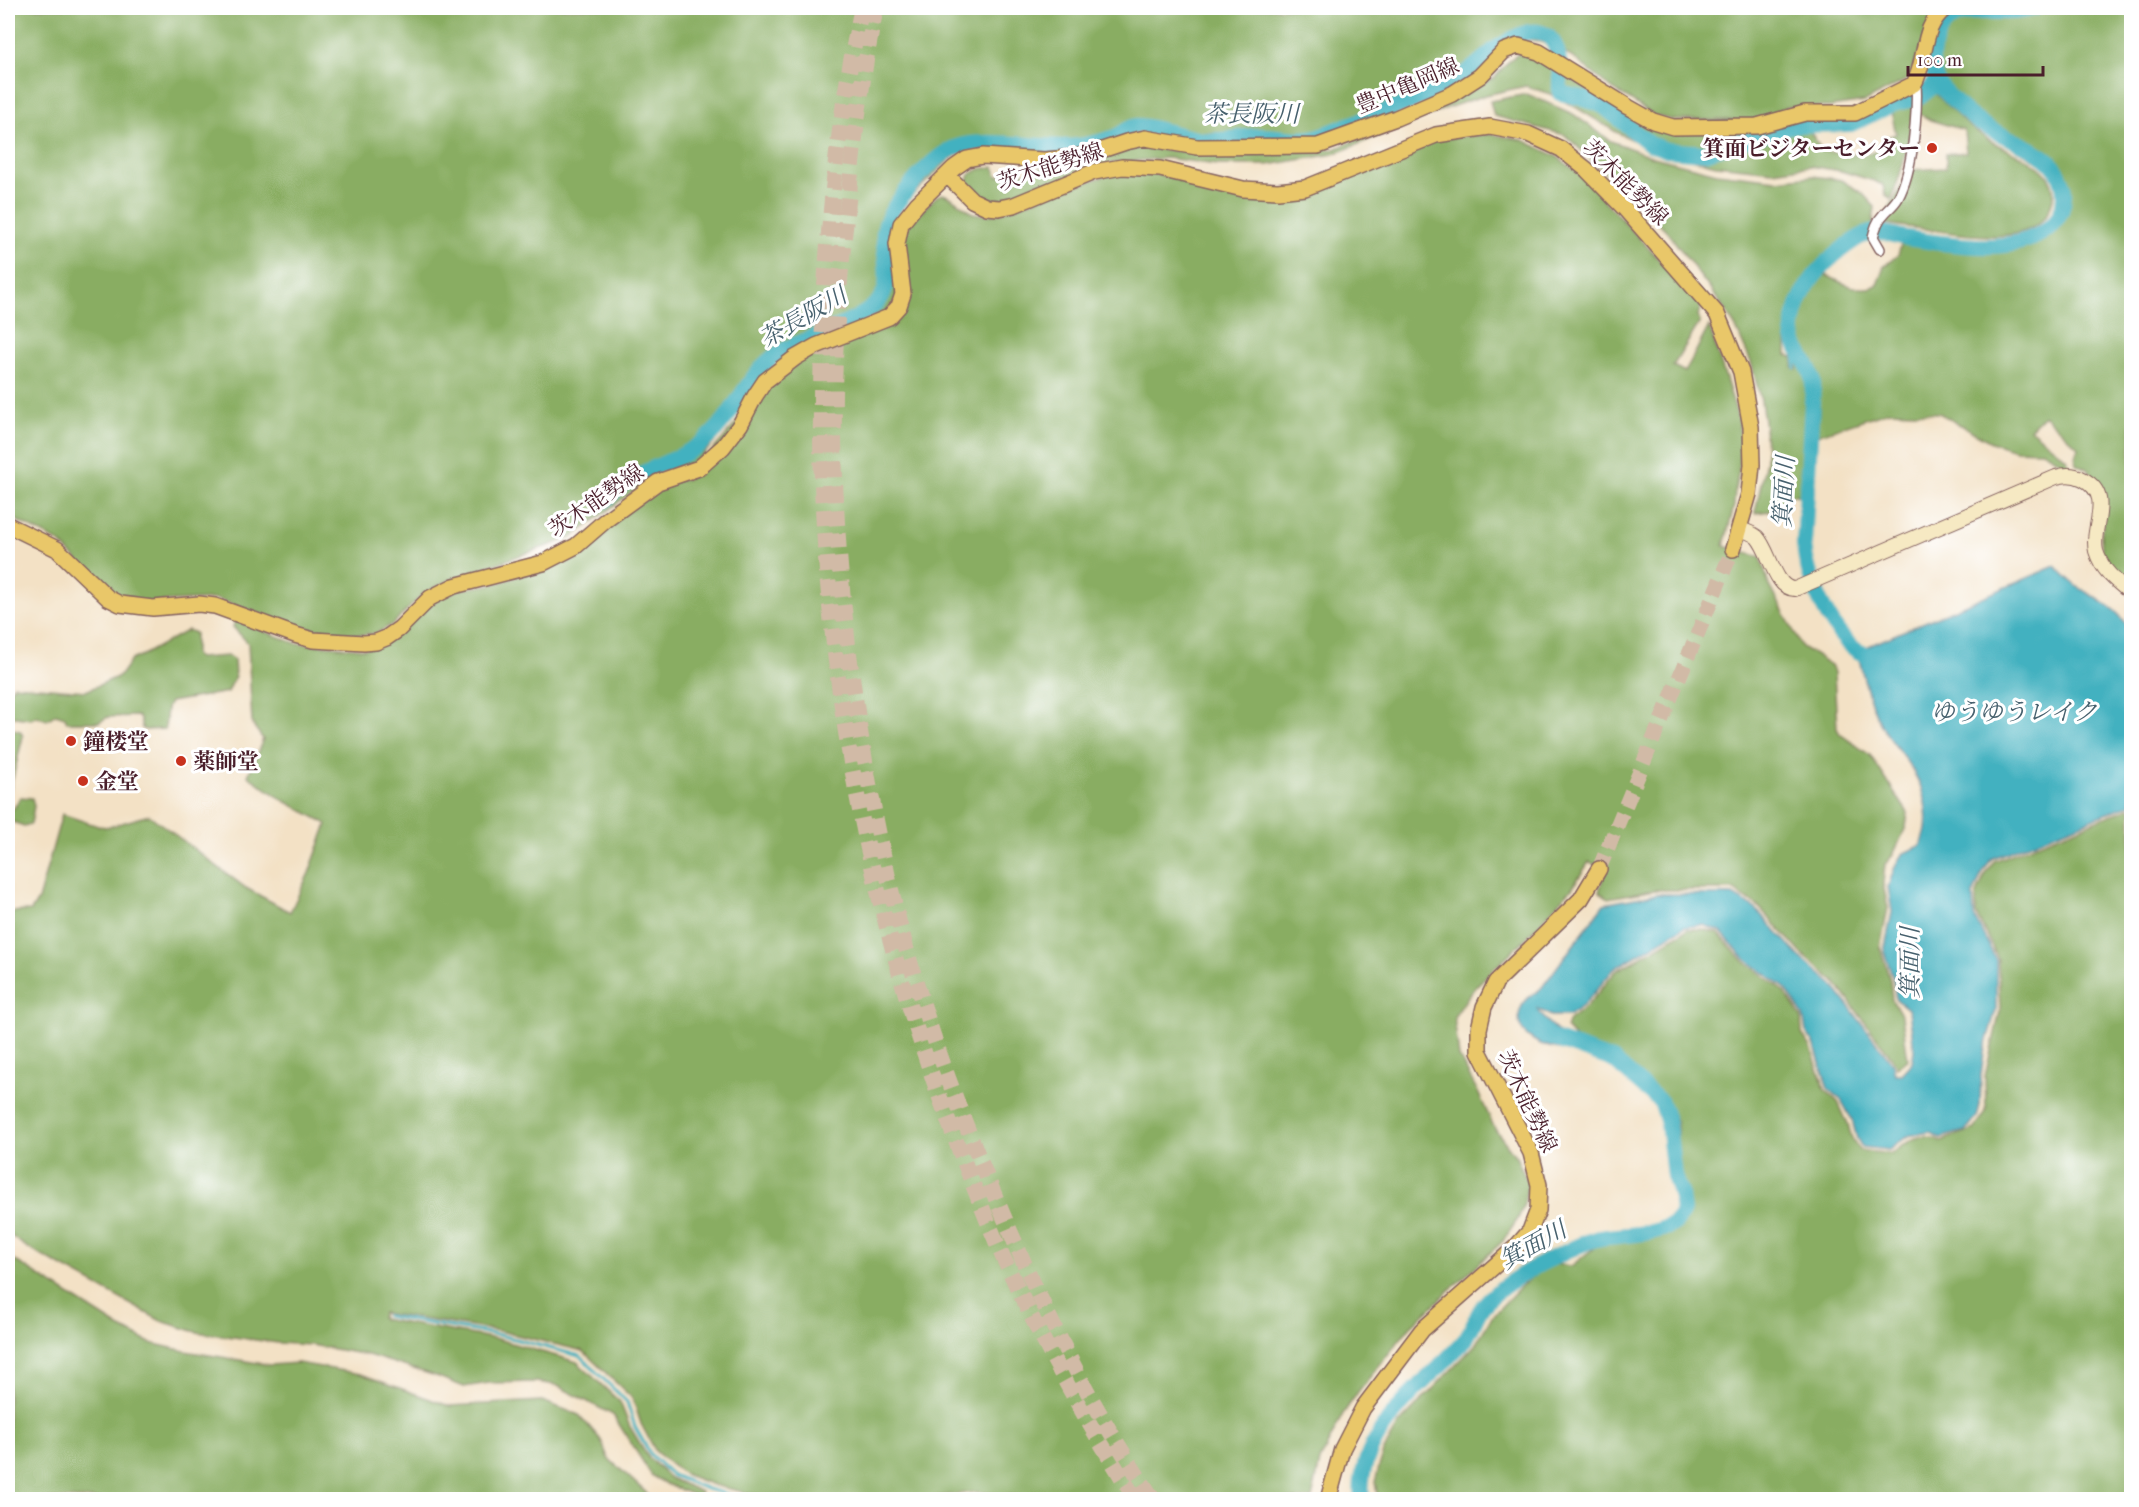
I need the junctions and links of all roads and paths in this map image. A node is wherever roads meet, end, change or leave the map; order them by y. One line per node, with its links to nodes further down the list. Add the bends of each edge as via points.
1 (1946, 8): 2 (main road, via 1929,28)
2 (1916, 93): 3 (main road, 豊中亀岡線, via 1911,87 1855,113 1805,113 1757,126 1672,127 1653,121 1530,48 1512,47 1480,76 1452,94 1318,146 1197,147 1146,138 1068,158 978,156 964,160); 4 (street, via 1914,133 1903,188 1876,225 1873,237)
3 (947, 175): 5 (main road, 茨木能勢線, via 901,224 897,244 903,294 900,306 889,317 795,358 765,381 740,425 699,468 658,482 576,546 543,563 454,586 430,598 399,629 376,642 313,640 215,606 153,608 120,604 108,598 57,549); 6 (main road, 茨木能勢線, via 972,200 997,208 1014,205 1094,172 1122,167 1160,169 1243,189 1278,191 1305,188 1436,135 1490,127 1528,134 1561,149 1586,169 1718,314 1736,358 1749,412 1752,465)
4 (1880, 249)
5 (8, 525)
6 (1741, 526): 7 (main road, 茨木能勢線); 8 (street, via 1761,542 1781,583 1792,590 2069,474 2086,481 2097,493 2097,552 2108,573)
7 (1733, 549)
8 (2132, 594)
9 (1599, 869): 10 (main road, 茨木能勢線, via 1581,899 1497,982 1484,1007 1479,1029 1479,1051 1531,1153 1539,1185 1538,1210 1530,1231 1516,1248 1422,1330 1363,1408 1342,1449)
10 (1328, 1500)

